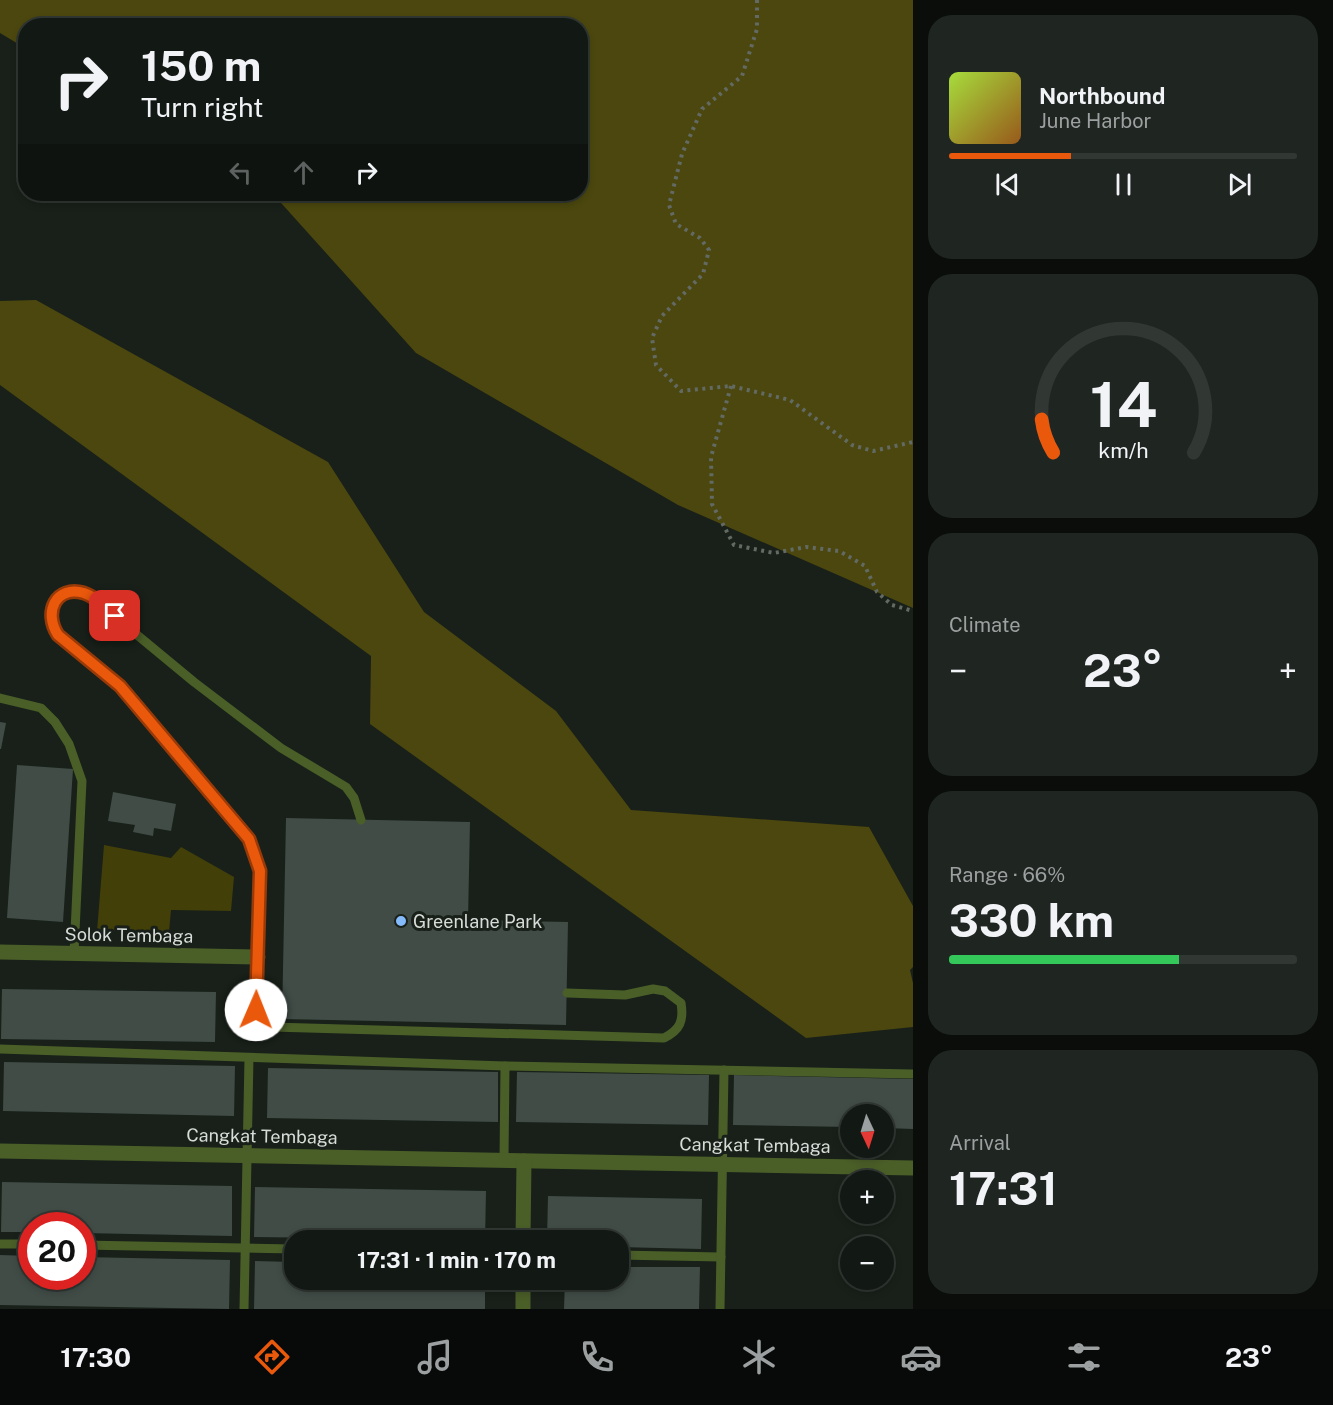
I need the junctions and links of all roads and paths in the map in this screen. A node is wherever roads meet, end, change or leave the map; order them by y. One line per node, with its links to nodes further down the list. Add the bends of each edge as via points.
1 (757, 0): 2 (path, via 757,29 742,76 702,109 682,154 669,205 676,224 700,238 710,250 703,274 662,316 652,338 656,365 681,391)
2 (731, 386): 3 (path, via 790,400 852,445 873,451); 4 (path, via 711,457 712,504 734,545 774,553 806,547 839,551 866,566 877,592 892,605)
3 (913, 442)
4 (913, 611)
5 (0, 698): 8 (lane, via 41,708 55,722 69,744 82,781)
6 (361, 820): 9 (lane, via 346,787 281,748 90,596 82,592 58,598 50,616 58,635 120,686 249,839 260,871)
7 (0, 952): 8 (street, Solok Tembaga)
8 (74, 953): 9 (street, Solok Tembaga)
9 (258, 957): 10 (lane, via 256,1010 261,1022 272,1027 664,1038 681,1026 681,1003 665,991 653,989 626,995)
10 (567, 993)
11 (0, 1049): 12 (lane)
12 (249, 1058): 13 (lane); 17 (lane)
13 (505, 1065): 14 (lane); 18 (lane)
14 (724, 1070): 15 (lane); 20 (lane)
15 (913, 1074)
16 (0, 1151): 17 (street, Cangkat Tembaga)
17 (247, 1155): 18 (street, Cangkat Tembaga); 26 (lane)
18 (504, 1160): 19 (street, Cangkat Tembaga)
19 (524, 1161): 20 (street, Cangkat Tembaga); 22 (street)
20 (722, 1164): 21 (street, Cangkat Tembaga); 29 (lane)
21 (913, 1168)
22 (523, 1230)
23 (0, 1244): 24 (lane)
24 (18, 1245)
25 (96, 1245): 26 (lane)
26 (246, 1248): 27 (lane); 31 (lane)
27 (284, 1249)
28 (629, 1255): 29 (lane)
29 (721, 1257): 33 (lane)
30 (523, 1290): 32 (street)
31 (244, 1309)
32 (523, 1309)
33 (720, 1309)

